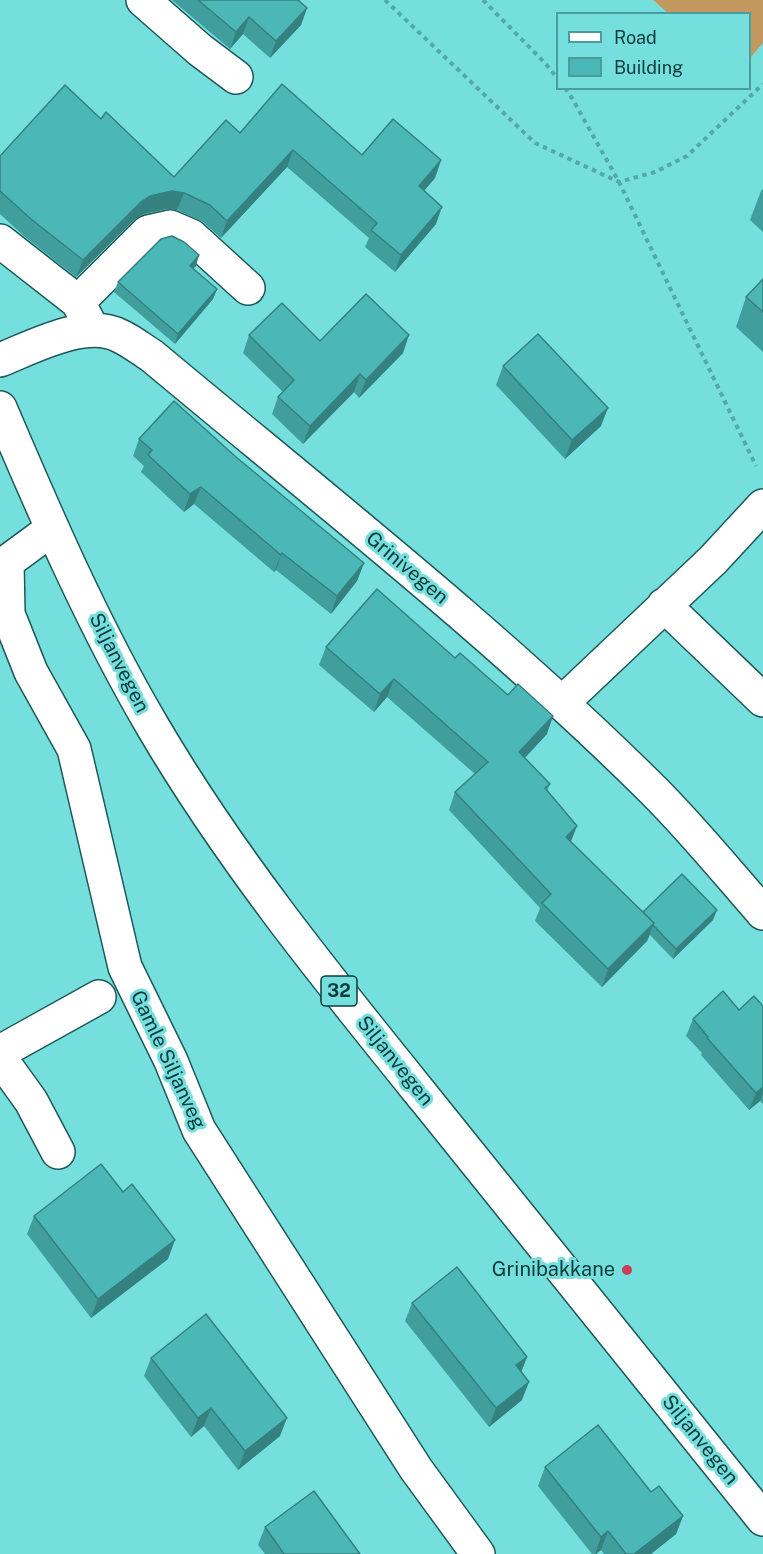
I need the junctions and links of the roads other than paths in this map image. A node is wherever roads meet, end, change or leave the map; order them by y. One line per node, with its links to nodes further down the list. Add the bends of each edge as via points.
1 (142, 0): 2 (street)
2 (236, 76)
3 (0, 241): 5 (street)
4 (248, 288): 5 (street, via 191,236 171,228 148,232)
5 (85, 315): 6 (street, Grinivegen, via 53,339); 12 (street, Grinivegen, via 152,356)
6 (0, 360)
7 (0, 408): 9 (street, Siljanvegen / 32)
8 (763, 506): 10 (street)
9 (52, 529): 18 (street, Siljanvegen / 32, via 152,727 266,898 394,1061); 20 (street, Gamle Siljanveg, via 8,562 8,614 31,672 74,749 125,967 171,1061 199,1130 416,1469)
10 (664, 605): 11 (street); 12 (street)
11 (763, 700)
12 (562, 703): 13 (street, Grinivegen, via 655,792)
13 (763, 913)
14 (99, 997): 15 (street)
15 (0, 1052)
16 (0, 1058): 17 (street, via 31,1101)
17 (58, 1152)
18 (749, 1485): 19 (street, Siljanvegen / 32)
19 (763, 1519)
20 (478, 1554)

